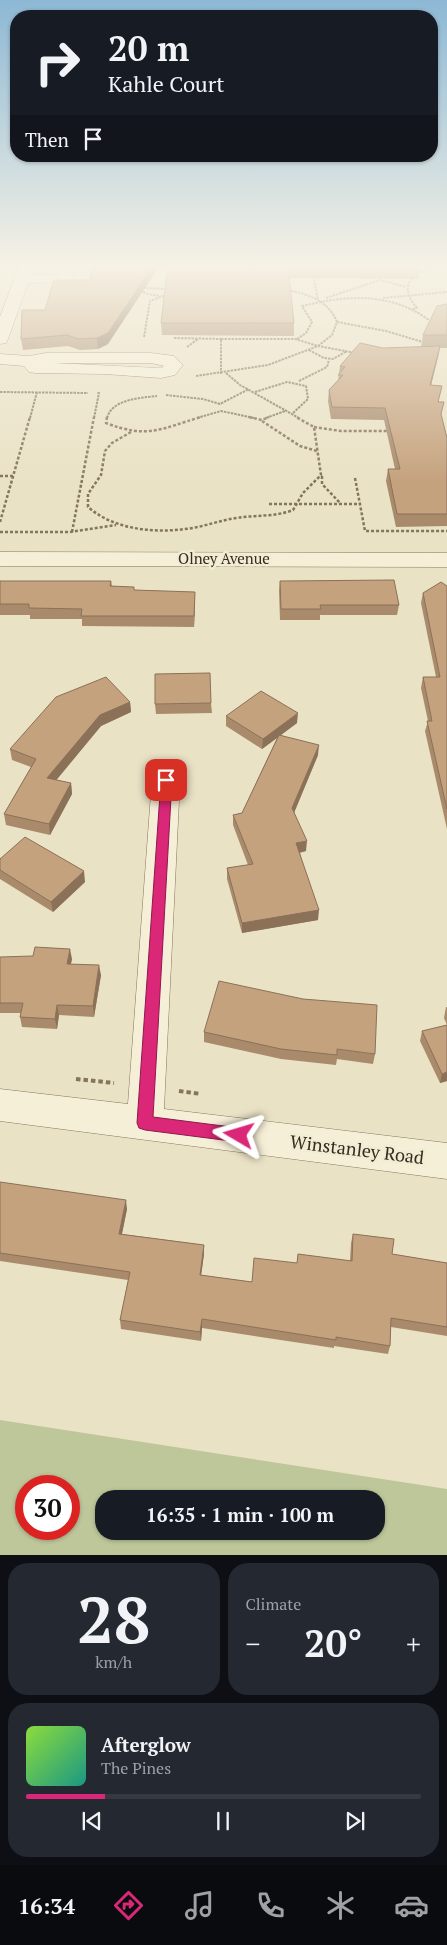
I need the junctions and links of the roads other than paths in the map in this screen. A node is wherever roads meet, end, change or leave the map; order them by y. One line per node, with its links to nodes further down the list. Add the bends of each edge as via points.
1 (0, 359): 2 (street)
2 (29, 361): 2 (street, via 46,358 151,358 169,360 174,366 168,372 151,373 35,368)
3 (0, 559): 4 (street, Olney Avenue)
4 (447, 560)
5 (166, 780): 7 (street)
6 (0, 1105): 7 (street, Winstanley Road)
7 (145, 1123): 8 (street, Winstanley Road)
8 (447, 1161)

